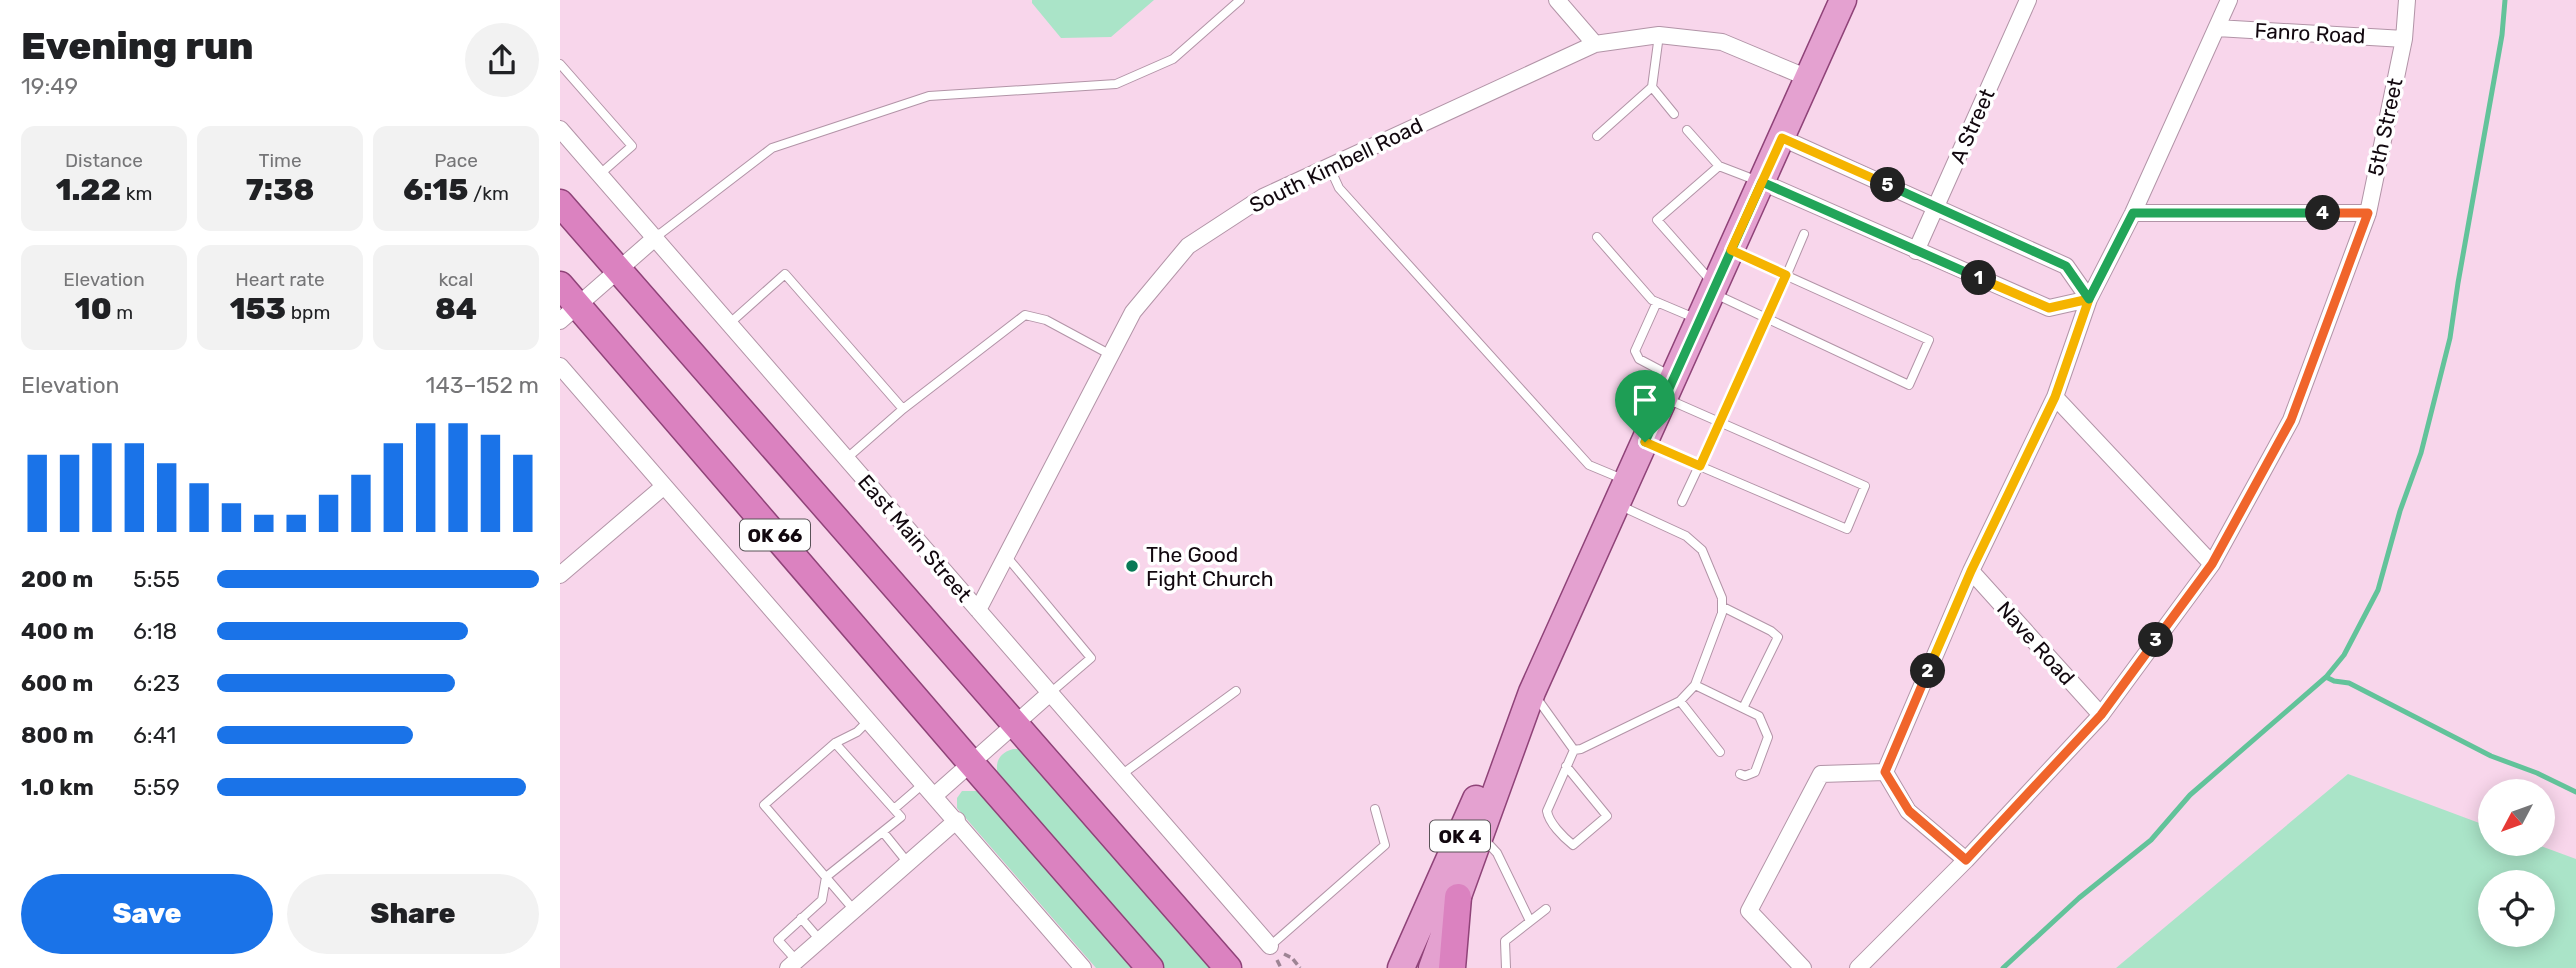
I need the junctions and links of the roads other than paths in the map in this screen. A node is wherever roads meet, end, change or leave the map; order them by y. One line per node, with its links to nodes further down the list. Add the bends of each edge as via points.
1 (1240, 0): 28 (lane, via 1173,59 1116,83 929,96 772,148)
2 (1557, 0): 10 (street)
3 (1843, 0): 12 (main road, OK 4)
4 (2028, 0): 24 (street, A Street)
5 (2229, 0): 7 (street)
6 (2407, 0): 9 (street, 5th Street)
7 (2217, 27): 9 (street, Fanro Road); 25 (street)
8 (1659, 35): 10 (street, South Kimbell Road); 12 (street, South Kimbell Road, via 1722,42); 13 (lane)
9 (2404, 39): 26 (street, 5th Street)
10 (1595, 44): 19 (street, South Kimbell Road)
11 (560, 64): 21 (lane, via 632,146)
12 (1808, 78): 18 (main road, OK 4)
13 (1652, 87): 14 (lane); 17 (lane)
14 (1674, 114)
15 (560, 128): 21 (street, East Main Street)
16 (1688, 130): 20 (lane)
17 (1597, 136)
18 (1782, 138): 22 (main road, OK 4); 24 (street)
19 (1329, 166): 42 (street, South Kimbell Road, via 1263,197 1188,246 1133,312); 52 (lane, via 1339,188 1589,465)
20 (1719, 166): 22 (lane); 35 (lane, via 1657,220)
21 (600, 174): 28 (street, East Main Street)
22 (1762, 182): 30 (main road, OK 4); 31 (street)
23 (560, 203): 32 (highway, OK 66)
24 (1936, 206): 31 (street, A Street); 36 (street, via 2066,266)
25 (2133, 213): 26 (street); 36 (street)
26 (2368, 213): 55 (street, 5th Street, via 2291,420)
27 (1804, 234): 33 (lane)
28 (656, 237): 32 (street); 41 (street, East Main Street)
29 (1597, 237): 37 (lane)
30 (1731, 250): 33 (lane); 35 (main road, OK 4)
31 (1916, 251): 36 (street, via 2049,308)
32 (620, 271): 38 (street); 68 (highway, OK 66)
33 (1786, 275): 39 (lane); 39 (lane, via 1929,340 1909,385)
34 (560, 285): 38 (highway, OK 66)
35 (1714, 289): 39 (lane); 40 (main road, OK 4)
36 (2089, 299): 45 (street)
37 (1657, 303): 40 (lane); 44 (lane, via 1635,351)
38 (569, 314): 72 (highway, OK 66)
39 (1768, 319): 47 (lane)
40 (1700, 320): 44 (main road, OK 4)
41 (730, 323): 46 (lane, via 785,274); 49 (street, East Main Street)
42 (1111, 355): 46 (lane, via 1046,320 1026,315); 54 (street, South Kimbell Road)
43 (560, 366): 51 (street)
44 (1669, 388): 47 (lane); 48 (main road, OK 4)
45 (2055, 397): 55 (street); 57 (street)
46 (903, 409): 49 (lane)
47 (1721, 423): 50 (lane); 50 (lane, via 1865,486 1847,529)
48 (1645, 442): 50 (lane); 52 (main road, OK 4)
49 (846, 459): 59 (street, East Main Street)
50 (1700, 466): 53 (lane)
51 (663, 487): 56 (street); 67 (street)
52 (1622, 493): 58 (lane, via 1702,550); 63 (main road, OK 4)
53 (1682, 502)
54 (1007, 557): 59 (street, South Kimbell Road); 62 (lane, via 1091,658)
55 (2212, 564): 66 (street, 5th Street)
56 (562, 569)
57 (1971, 571): 66 (street, Nave Road); 74 (street)
58 (1723, 607): 60 (lane); 65 (lane, via 1778,637)
59 (978, 610): 62 (street, East Main Street)
60 (1695, 685): 64 (lane); 65 (lane)
61 (1237, 691): 76 (lane)
62 (1049, 695): 68 (street); 76 (street, East Main Street)
63 (1529, 700): 70 (lane); 82 (main road, OK 4); 97 (main road, OK 4, via 1482,787)
64 (1681, 701): 70 (lane); 71 (lane)
65 (1743, 708): 75 (lane, via 1759,716 1768,737 1755,772)
66 (2101, 715): 83 (street, 5th Street)
67 (869, 720): 69 (lane); 77 (street)
68 (1015, 723): 72 (street); 96 (highway, OK 66)
69 (835, 743): 78 (lane); 85 (lane, via 764,804)
70 (1574, 750): 73 (lane)
71 (1720, 752)
72 (971, 763): 77 (street); 95 (highway, OK 66)
73 (1566, 766): 73 (lane, via 1547,816 1573,845 1607,816)
74 (1885, 772): 83 (street, via 1909,811); 101 (street, via 1821,774 1749,911)
75 (1740, 774)
76 (1121, 775): 92 (street, East Main Street)
77 (928, 790): 78 (lane); 80 (street)
78 (894, 809): 81 (lane, via 901,817)
79 (1375, 809): 92 (lane, via 1385,845)
80 (957, 820): 84 (street); 94 (street)
81 (883, 832): 84 (lane); 85 (lane)
82 (1480, 836): 86 (main road, OK 4); 90 (lane, via 1497,852)
83 (1966, 860): 102 (street, 5th Street)
84 (908, 863): 88 (street)
85 (826, 877): 88 (lane); 89 (lane, via 822,900)
86 (1458, 897): 98 (main road); 99 (highway, OK 4)
87 (1546, 909): 90 (lane)
88 (854, 910): 91 (street)
89 (802, 918): 91 (lane); 93 (lane, via 778,940)
90 (1530, 921): 100 (lane, via 1505,941)
91 (820, 940): 93 (street)
92 (1270, 946)
93 (792, 964)
94 (1083, 968)
95 (1150, 968)
96 (1228, 968)
97 (1401, 968)
98 (1432, 968)
99 (1452, 968)
100 (1506, 968)
101 (1803, 968)
102 (1858, 968)

